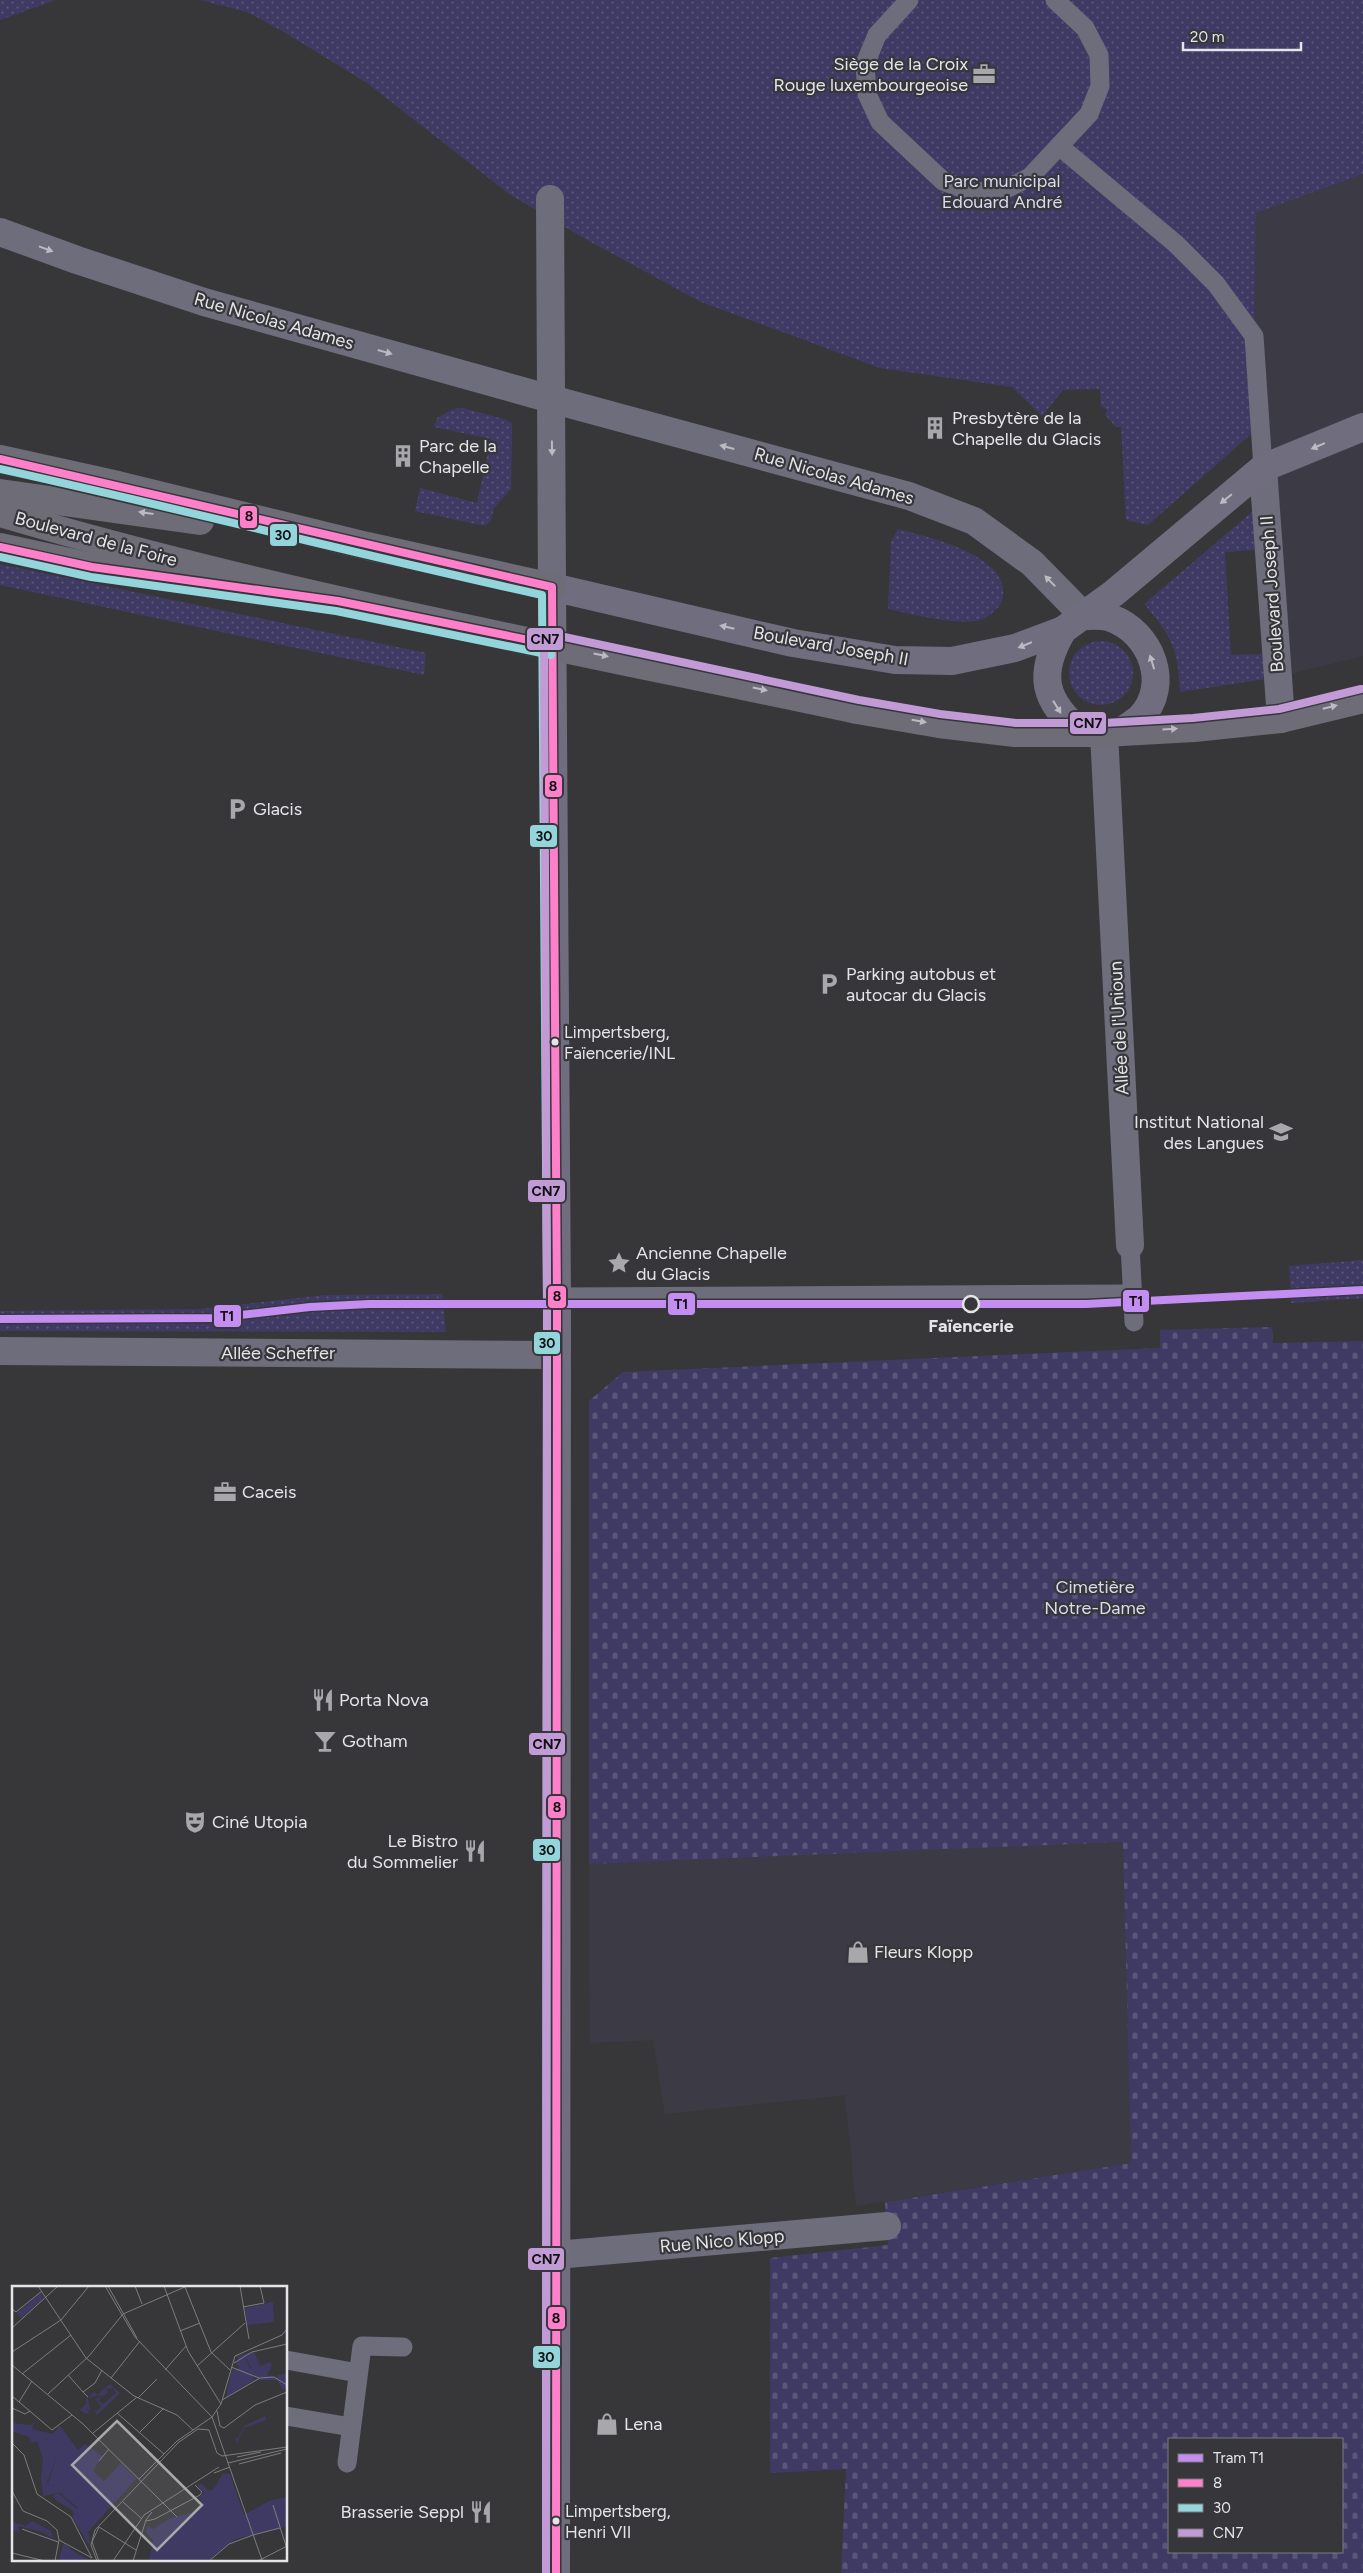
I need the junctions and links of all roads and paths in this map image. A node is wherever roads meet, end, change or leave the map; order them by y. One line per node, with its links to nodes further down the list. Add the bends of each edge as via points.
1 (909, 0): 3 (lane, via 876,35 865,64 867,94 880,122 944,181 972,192 1002,191 1030,177)
2 (1055, 0): 3 (lane, via 1085,28 1099,55 1100,86 1089,114)
3 (1059, 146): 9 (lane, via 1176,244 1216,284 1254,336)
4 (550, 199): 6 (street)
5 (0, 232): 6 (street, Rue Nicolas Adames, one-way to 6, via 204,302)
6 (551, 399): 14 (street, one-way to 14); 16 (street, Rue Nicolas Adames, one-way to 6, via 1032,563 974,521 909,496)
7 (1363, 427): 9 (main road, Boulevard Joseph II, one-way to 9)
8 (0, 459): 12 (main road, Boulevard de la Foire)
9 (1263, 468): 16 (main road, Boulevard Joseph II, one-way to 16); 19 (street, Boulevard Joseph II)
10 (0, 493): 12 (main road, Boulevard de la Foire, one-way to 10)
11 (0, 513): 15 (main road, Boulevard de la Foire, via 96,542)
12 (367, 546): 14 (main road, Boulevard de la Foire)
13 (0, 547): 15 (main road, Boulevard de la Foire, via 92,567)
14 (552, 586): 16 (main road, Boulevard Joseph II, one-way to 14, via 1015,648 952,661 895,660 793,643); 17 (main road)
15 (338, 600): 17 (main road, Boulevard de la Foire)
16 (1074, 623): 20 (main road, one-way to 20, via 1051,650 1046,674 1050,698 1063,718); 20 (main road, one-way to 16, via 1140,717 1153,695 1155,670 1148,646 1132,627 1109,617)
17 (553, 645): 20 (main road, Boulevard de la Foire, one-way to 20, via 857,710 939,724 1015,733); 23 (main road)
18 (1363, 699): 19 (main road, Boulevard de la Foire, one-way to 18)
19 (1281, 719): 20 (main road, Boulevard de la Foire, one-way to 19)
20 (1102, 733): 21 (street, Allée de l'Unioun)
21 (1130, 1245): 22 (lane, Allée de l'Unioun)
22 (1132, 1294): 23 (lane); 24 (lane, Allée de l'Unioun)
23 (556, 1297): 26 (main road)
24 (1134, 1322)
25 (0, 1350): 26 (street, Allée Scheffer)
26 (556, 1355): 28 (main road)
27 (887, 2226): 28 (street, Rue Nico Klopp)
28 (556, 2255): 35 (main road)
29 (402, 2347): 31 (lane, via 362,2346)
30 (288, 2360): 31 (lane)
31 (358, 2373): 33 (lane)
32 (288, 2416): 33 (lane)
33 (352, 2427): 34 (lane)
34 (347, 2463)
35 (556, 2573)

